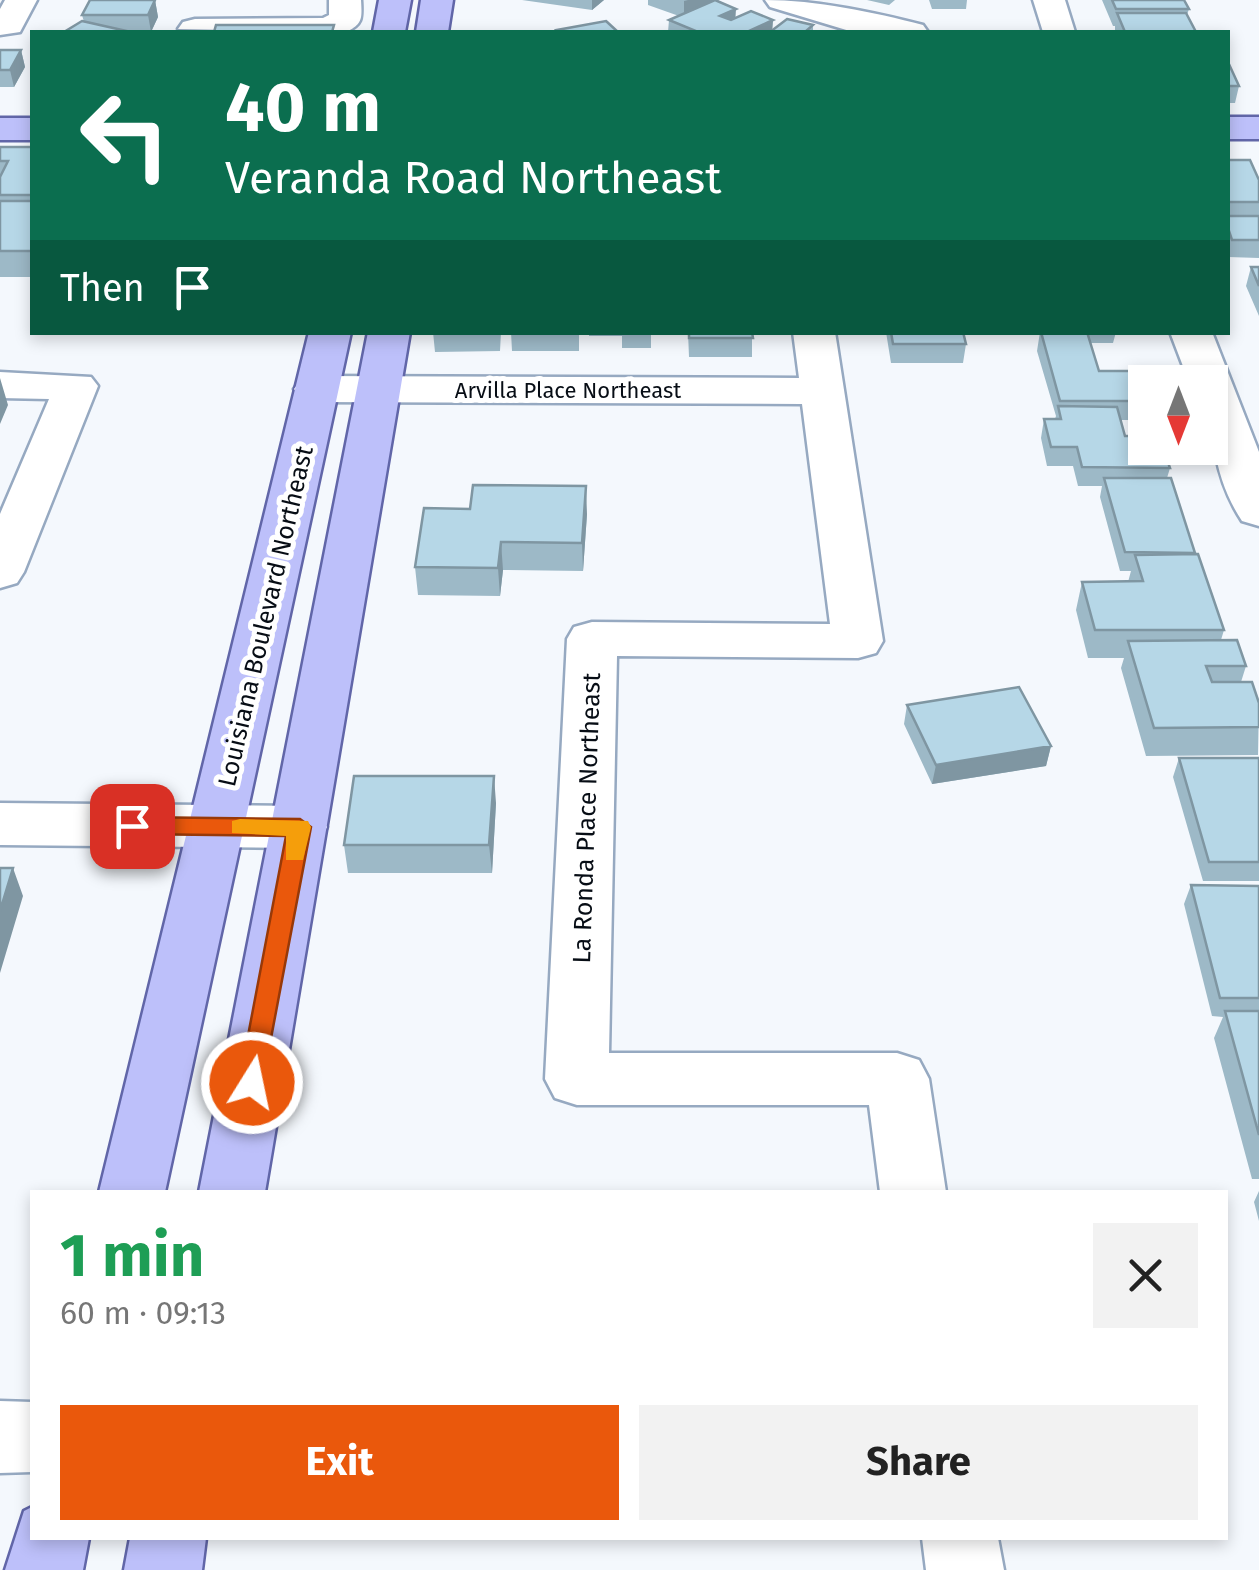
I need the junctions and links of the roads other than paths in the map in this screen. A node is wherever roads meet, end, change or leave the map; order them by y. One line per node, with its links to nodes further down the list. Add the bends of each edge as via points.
1 (345, 0): 6 (street, via 346,20 329,28)
2 (394, 0): 7 (main road)
3 (437, 0): 8 (main road)
4 (781, 0): 9 (street, via 837,20)
5 (1049, 0): 10 (street)
6 (198, 21)
7 (389, 30)
8 (432, 30)
9 (899, 30)
10 (1058, 30)
11 (30, 128): 14 (main road)
12 (1230, 128): 13 (main road)
13 (1259, 128)
14 (0, 129)
15 (0, 155): 16 (main road)
16 (30, 155)
17 (1230, 156): 18 (main road)
18 (1259, 156)
19 (329, 335): 25 (main road, Louisiana Boulevard Northeast)
20 (389, 335): 26 (main road)
21 (814, 335): 27 (street, La Ronda Place Northeast)
22 (1191, 335): 23 (street)
23 (1203, 365)
24 (0, 386): 30 (street, via 76,386)
25 (316, 390): 26 (street, Arvilla Place Northeast); 32 (main road, Louisiana Boulevard Northeast)
26 (380, 390): 27 (street, Arvilla Place Northeast); 33 (main road)
27 (821, 391): 36 (street, La Ronda Place Northeast, via 858,641 592,640 578,1079 898,1079)
28 (1228, 430): 29 (street)
29 (1259, 511)
30 (0, 572)
31 (0, 824): 32 (street)
32 (217, 827): 33 (street); 34 (main road, Louisiana Boulevard Northeast)
33 (300, 827): 35 (main road)
34 (132, 1190)
35 (232, 1190)
36 (913, 1190)
37 (0, 1436): 38 (street)
38 (30, 1437)
39 (52, 1540): 42 (main road)
40 (168, 1540): 43 (main road)
41 (960, 1540): 44 (street)
42 (44, 1570)
43 (162, 1570)
44 (965, 1570)

